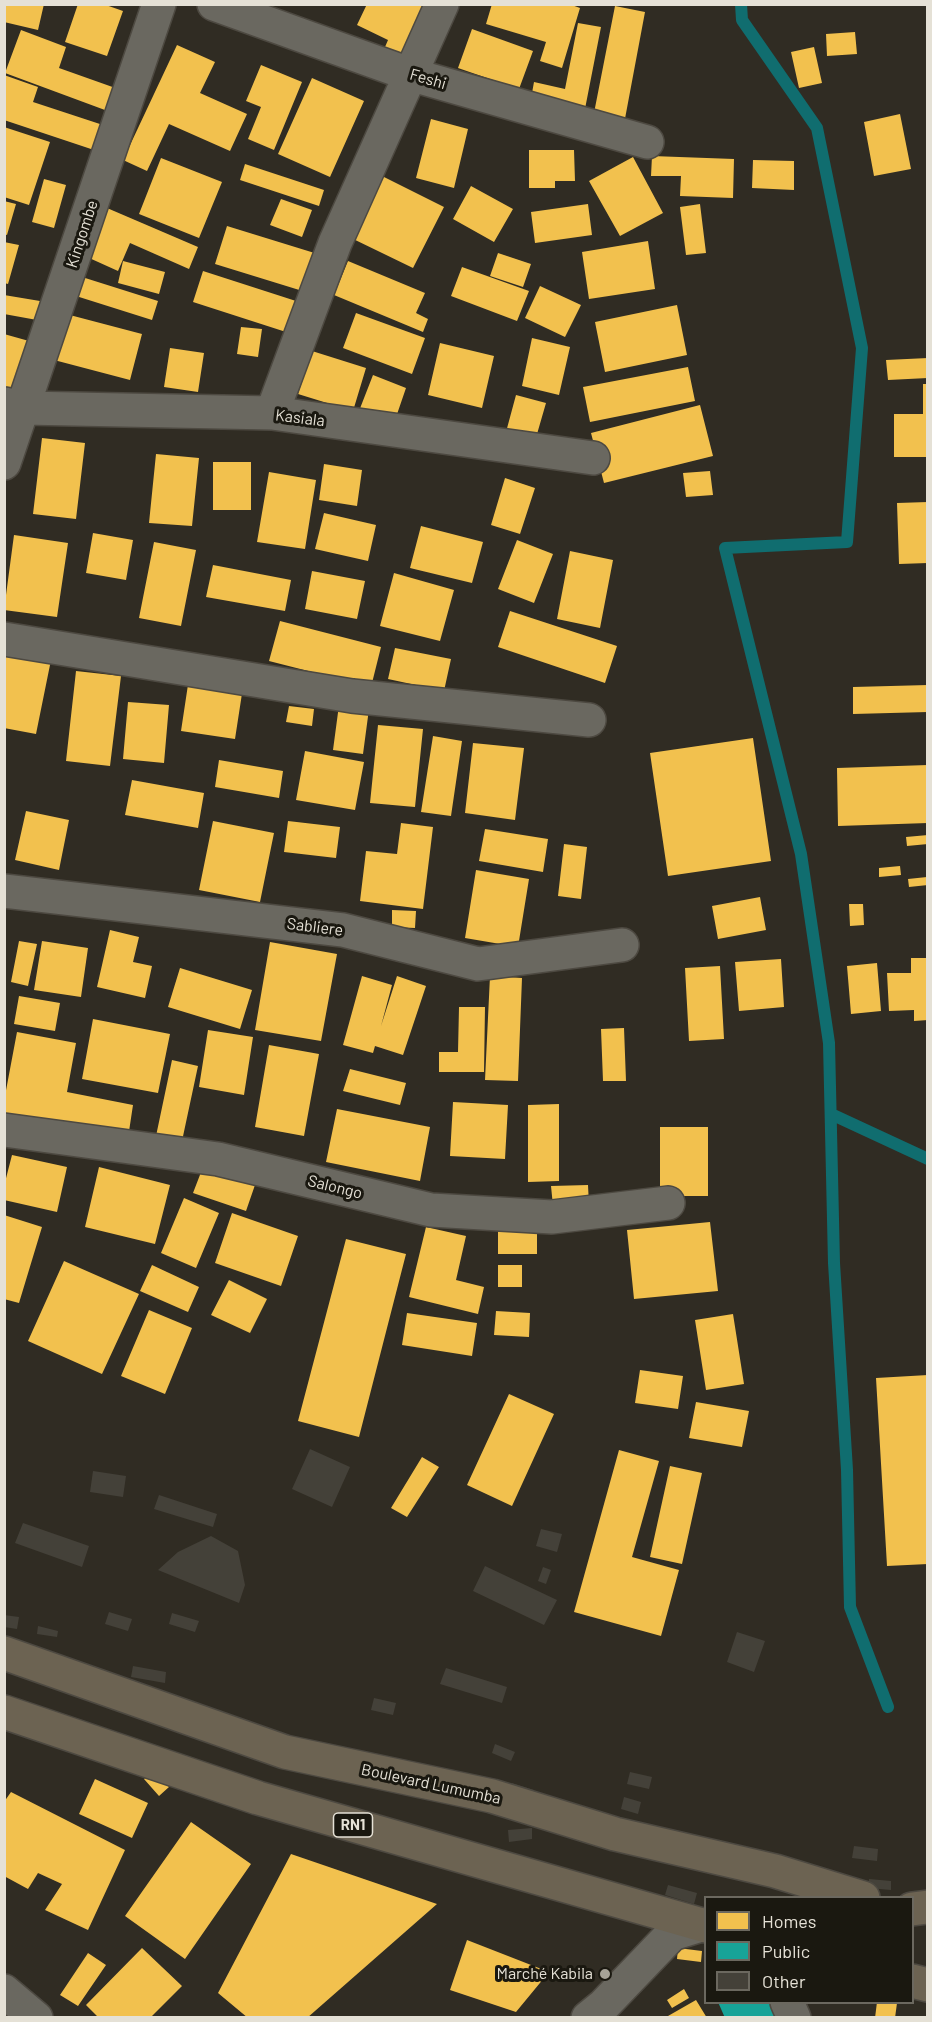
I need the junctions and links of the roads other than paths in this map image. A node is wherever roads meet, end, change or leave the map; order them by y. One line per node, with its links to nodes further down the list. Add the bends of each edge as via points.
1 (159, 4): 6 (street, Kingombe)
2 (214, 4): 4 (street, Feshi)
3 (442, 4): 4 (street)
4 (409, 74): 5 (street, Feshi); 7 (street, via 334,243)
5 (647, 142)
6 (14, 406): 7 (street, Kasiala); 9 (street, Kingombe)
7 (272, 413): 8 (street, Kasiala)
8 (593, 458)
9 (4, 463)
10 (4, 639): 11 (street, via 352,696)
11 (589, 720)
12 (4, 891): 13 (street, Sabliere, via 343,930 478,964)
13 (622, 945)
14 (4, 1130): 15 (street, Salongo, via 218,1159 431,1210 552,1217)
15 (668, 1203)
16 (4, 1653): 18 (highway, Boulevard Lumumba, via 285,1752 492,1796 615,1834 775,1871)
17 (4, 1712): 19 (highway, RN1, via 258,1798)
18 (856, 1896)
19 (703, 1926): 23 (street, via 672,1935)
20 (4, 1991): 22 (street)
21 (788, 2004): 24 (street)
22 (36, 2018)
23 (588, 2018)
24 (794, 2018)

